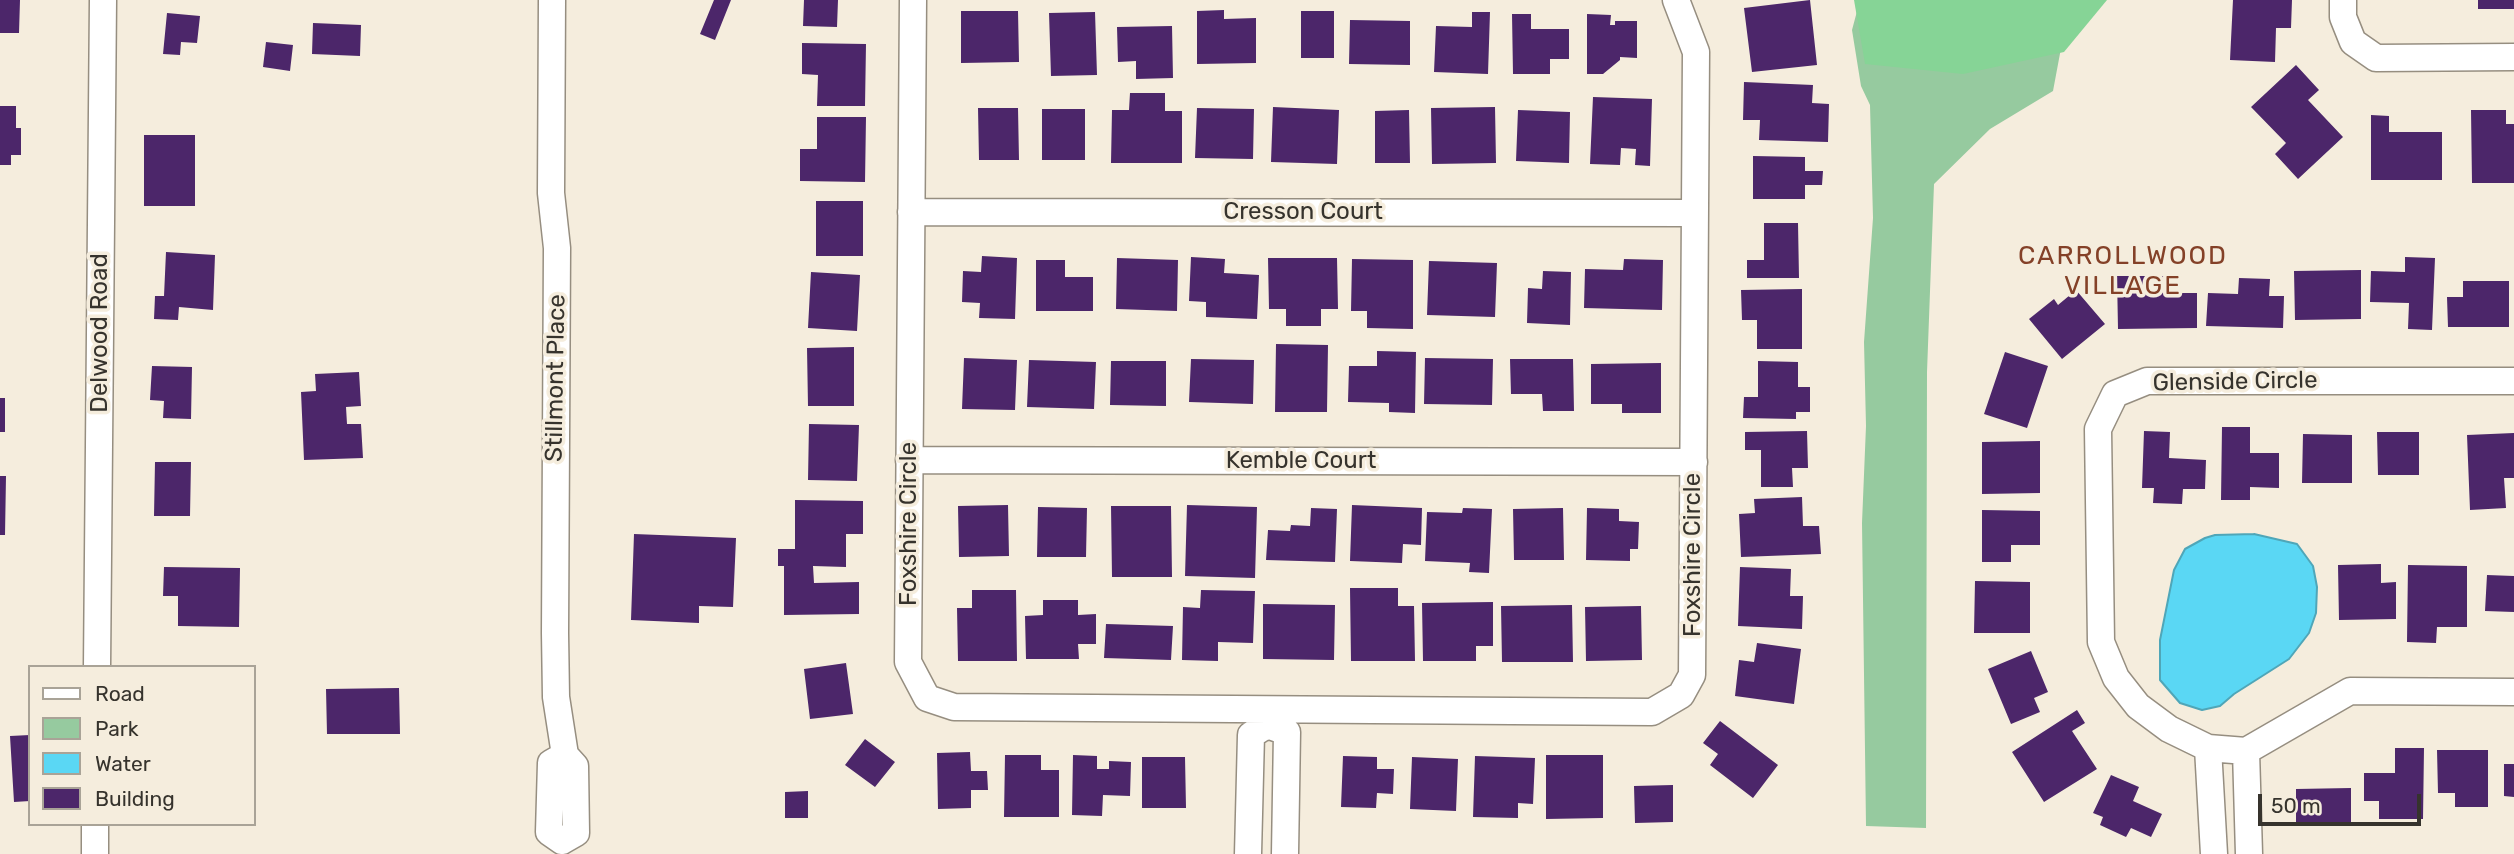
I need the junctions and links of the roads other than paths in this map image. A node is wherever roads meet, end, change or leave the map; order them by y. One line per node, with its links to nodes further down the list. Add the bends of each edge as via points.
1 (103, 0): 12 (street, Delwood Road)
2 (552, 0): 18 (street, Stillmont Place, via 551,193 557,248 556,697 565,755 551,763 563,799 550,832)
3 (913, 0): 7 (street, Foxshire Circle)
4 (1676, 0): 8 (street, Foxshire Circle, via 1696,52)
5 (2343, 0): 6 (street, via 2343,17 2353,42 2376,58)
6 (2514, 57)
7 (911, 212): 8 (street, Cresson Court); 10 (street, Foxshire Circle)
8 (1695, 213): 11 (street, Foxshire Circle)
9 (2514, 381): 15 (street, Glenside Circle, via 2147,381 2115,394 2098,429 2101,642 2116,678 2138,706 2169,729)
10 (909, 460): 11 (street, Kemble Court); 14 (street, Foxshire Circle, via 908,663 927,698 954,707)
11 (1693, 462): 14 (street, Foxshire Circle, via 1692,675 1681,695 1653,712)
12 (97, 665)
13 (2514, 692): 16 (street, via 2350,691)
14 (1270, 717): 20 (street, via 1251,735); 21 (street, via 1287,732)
15 (2208, 748): 16 (street, Glenside Circle); 22 (street)
16 (2246, 751): 23 (street)
17 (95, 826): 19 (street)
18 (562, 847)
19 (95, 854)
20 (1248, 854)
21 (1285, 854)
22 (2214, 854)
23 (2249, 854)

